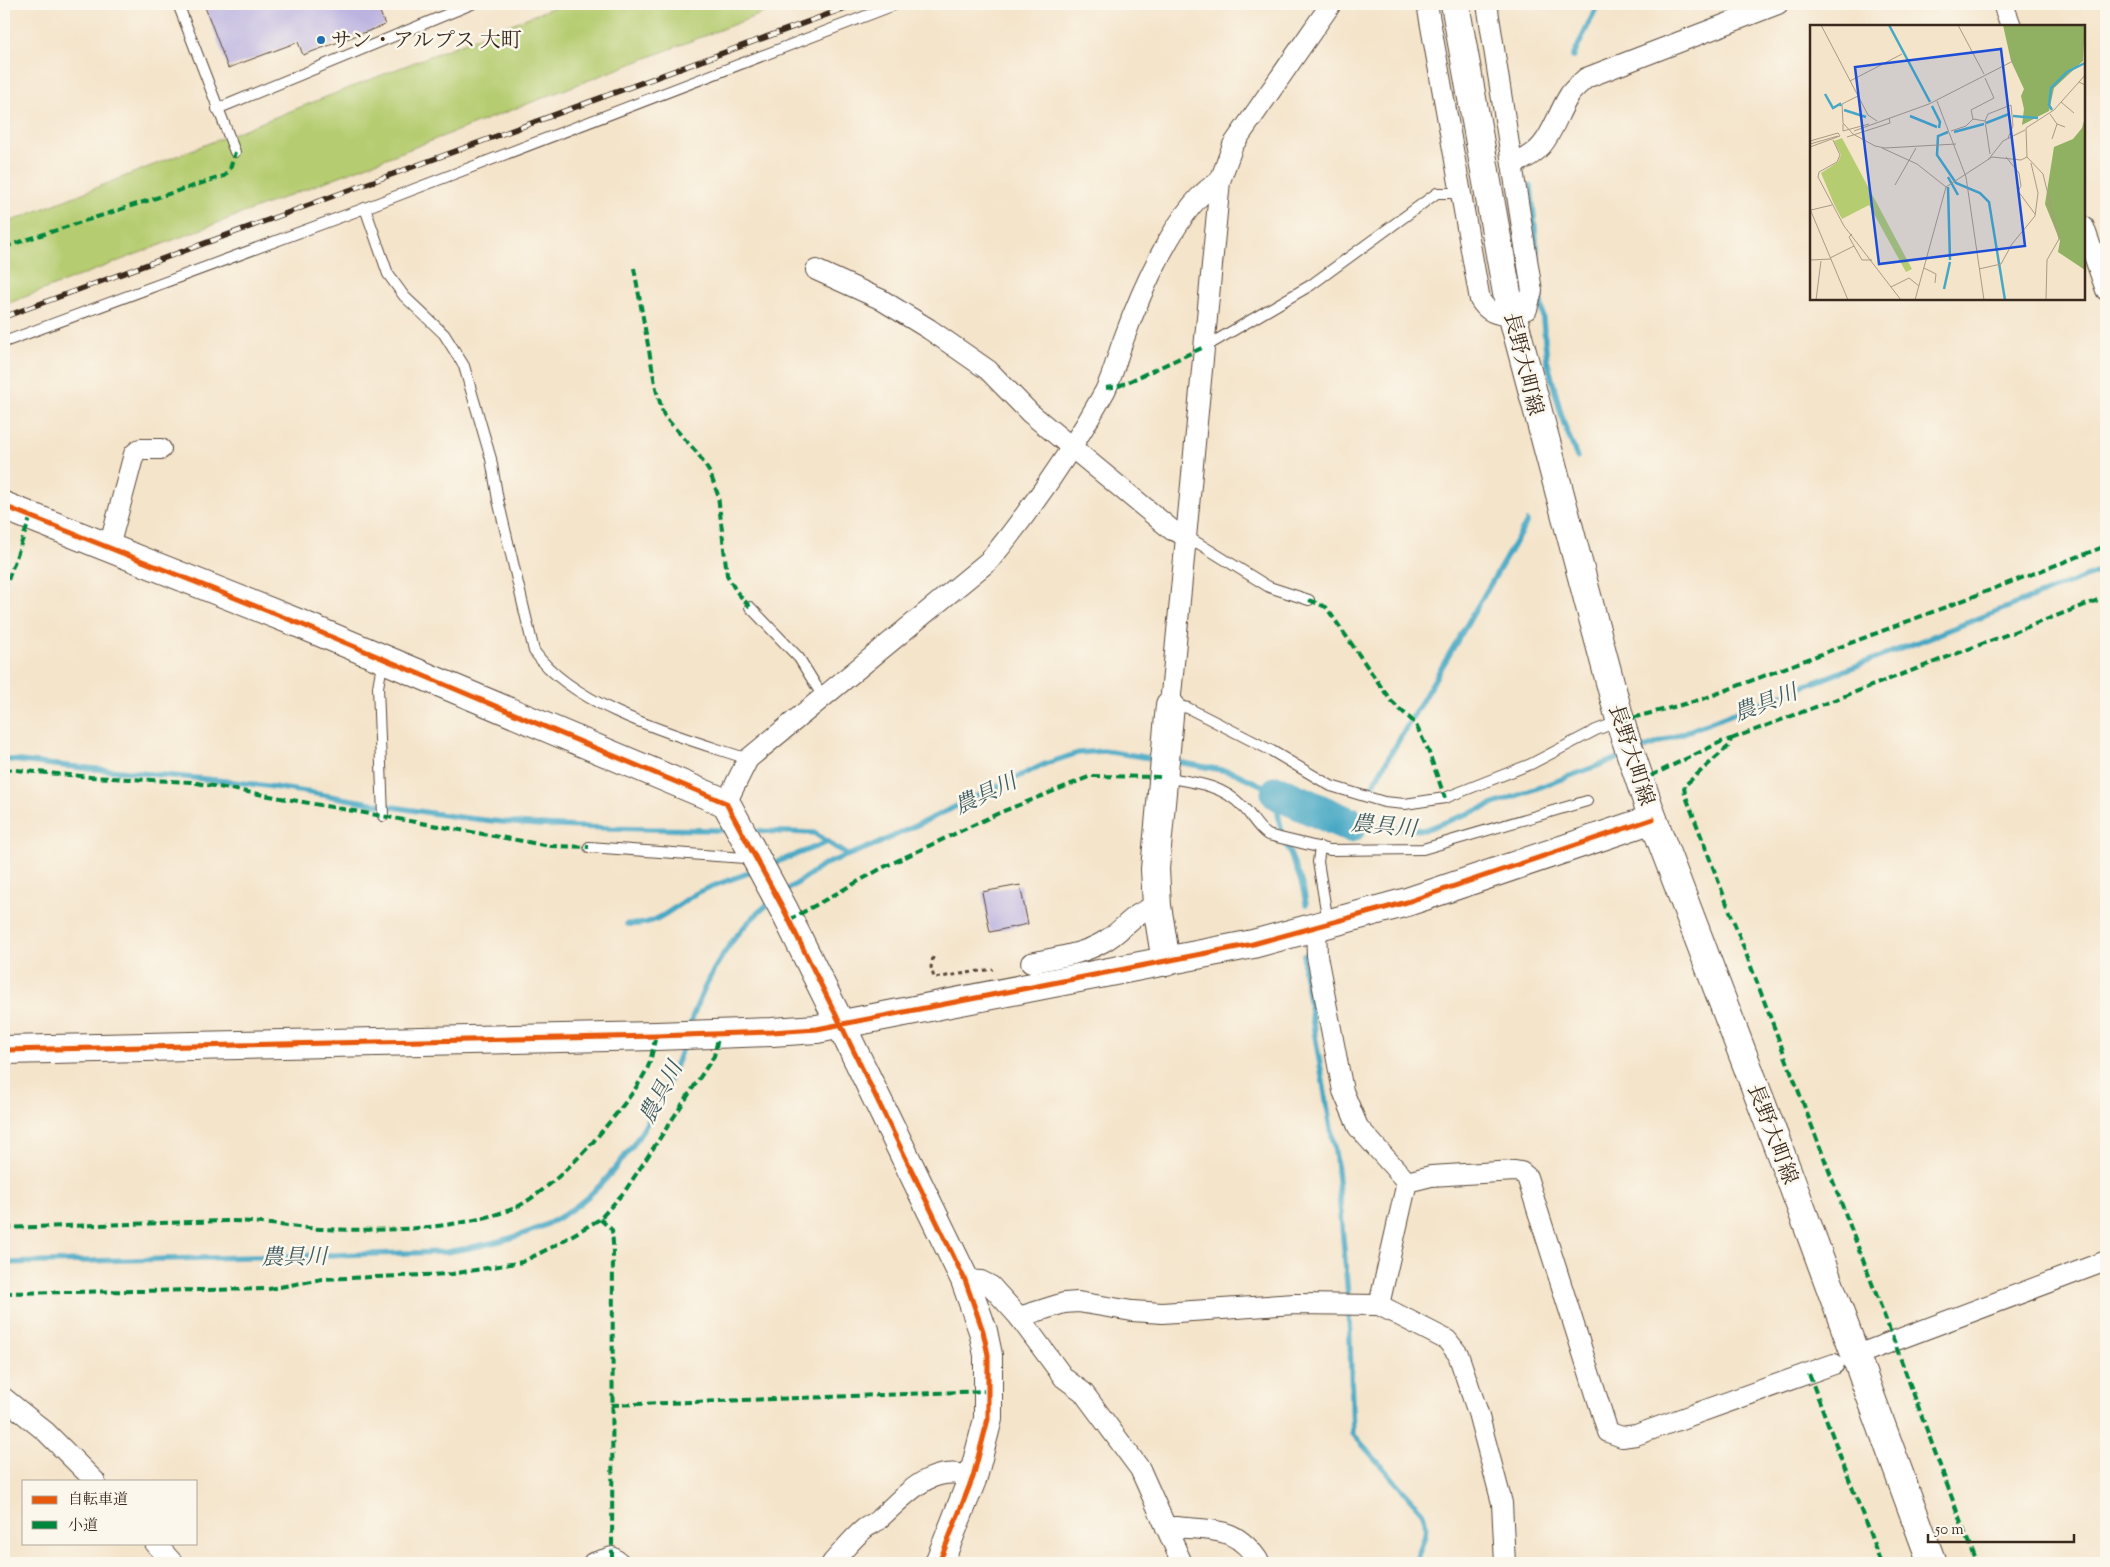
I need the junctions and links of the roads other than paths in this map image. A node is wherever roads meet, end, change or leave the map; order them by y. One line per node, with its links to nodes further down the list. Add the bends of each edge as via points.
1 (178, 4): 11 (lane)
2 (472, 4): 11 (lane)
3 (897, 4): 16 (lane)
4 (1331, 4): 14 (street, via 1232,145)
5 (1427, 4): 15 (street)
6 (1456, 4): 20 (street, 長野大町線)
7 (1487, 4): 13 (street)
8 (1778, 4): 13 (street, via 1586,78 1570,93 1555,127 1536,153)
9 (2003, 4): 10 (street)
10 (2011, 25)
11 (217, 109): 12 (lane)
12 (235, 152)
13 (1512, 164): 20 (street, via 1532,291 1527,309)
14 (1220, 181): 22 (street); 23 (street, via 1198,199 1177,228 1138,300 1106,388)
15 (1460, 193): 20 (street, via 1480,300 1496,315); 22 (lane, via 1436,193 1312,285)
16 (365, 208): 21 (lane); 34 (lane, via 388,274 404,296 444,334 464,366 491,459 534,651 545,666 620,715)
17 (2085, 230): 19 (street)
18 (816, 270): 23 (street, via 880,300 929,329 988,370 1030,413)
19 (2106, 290)
20 (1512, 315): 33 (street, 長野大町線)
21 (4, 342)
22 (1204, 347): 26 (street)
23 (1072, 446): 26 (street, via 1172,530); 31 (street, via 1036,503 990,560)
24 (161, 449): 27 (street, via 140,448 134,454)
25 (4, 506): 27 (street)
26 (1185, 536): 28 (lane, via 1269,587); 32 (street)
27 (109, 547): 30 (street)
28 (1309, 600)
29 (750, 607): 31 (lane, via 799,658)
30 (383, 658): 37 (street); 38 (lane, via 378,687)
31 (823, 696): 34 (street)
32 (1169, 711): 33 (lane, via 1188,708 1331,786 1384,802 1405,804 1445,798 1531,764 1596,730); 35 (street)
33 (1622, 726): 39 (street, 長野大町線)
34 (748, 759): 37 (street)
35 (1163, 772): 41 (lane, via 1215,786 1242,806 1260,830 1268,835); 43 (street, via 1156,851)
36 (1586, 801): 41 (lane, via 1423,849 1376,851)
37 (726, 803): 42 (street)
38 (383, 815)
39 (1653, 819): 44 (street, via 1407,902); 69 (street, 長野大町線)
40 (589, 847): 42 (lane)
41 (1320, 847): 44 (lane)
42 (756, 859): 47 (street)
43 (1157, 906): 45 (street); 46 (street, via 1142,910 1117,934 1087,950)
44 (1322, 925): 45 (street, via 1253,944); 49 (street, via 1317,956 1343,1091 1358,1127)
45 (1166, 962): 47 (street)
46 (1031, 963)
47 (841, 1025): 48 (street, via 708,1034); 51 (street)
48 (4, 1050)
49 (1407, 1182): 52 (street); 55 (street, via 1431,1176 1515,1171 1527,1177 1608,1432 1622,1437 1636,1435)
50 (2106, 1261): 54 (street)
51 (965, 1280): 53 (street, via 981,1281 991,1286); 57 (street, via 988,1355 988,1419)
52 (1378, 1305): 53 (street, via 1295,1304 1162,1312 1132,1311 1078,1302); 68 (street, via 1447,1340 1458,1354 1502,1503)
53 (1019, 1317): 59 (street, via 1052,1364 1083,1392 1124,1445 1140,1469)
54 (1870, 1350)
55 (1834, 1364)
56 (4, 1398): 58 (street, via 46,1432)
57 (973, 1477): 64 (street, via 948,1472 927,1478 864,1529); 65 (street)
58 (94, 1480)
59 (1166, 1528): 66 (street); 67 (street, via 1234,1535 1247,1545)
60 (156, 1544): 61 (street)
61 (173, 1563)
62 (594, 1563): 63 (street, via 612,1557)
63 (620, 1563)
64 (832, 1563)
65 (939, 1563)
66 (1182, 1563)
67 (1260, 1563)
68 (1505, 1563)
69 (1932, 1563)

